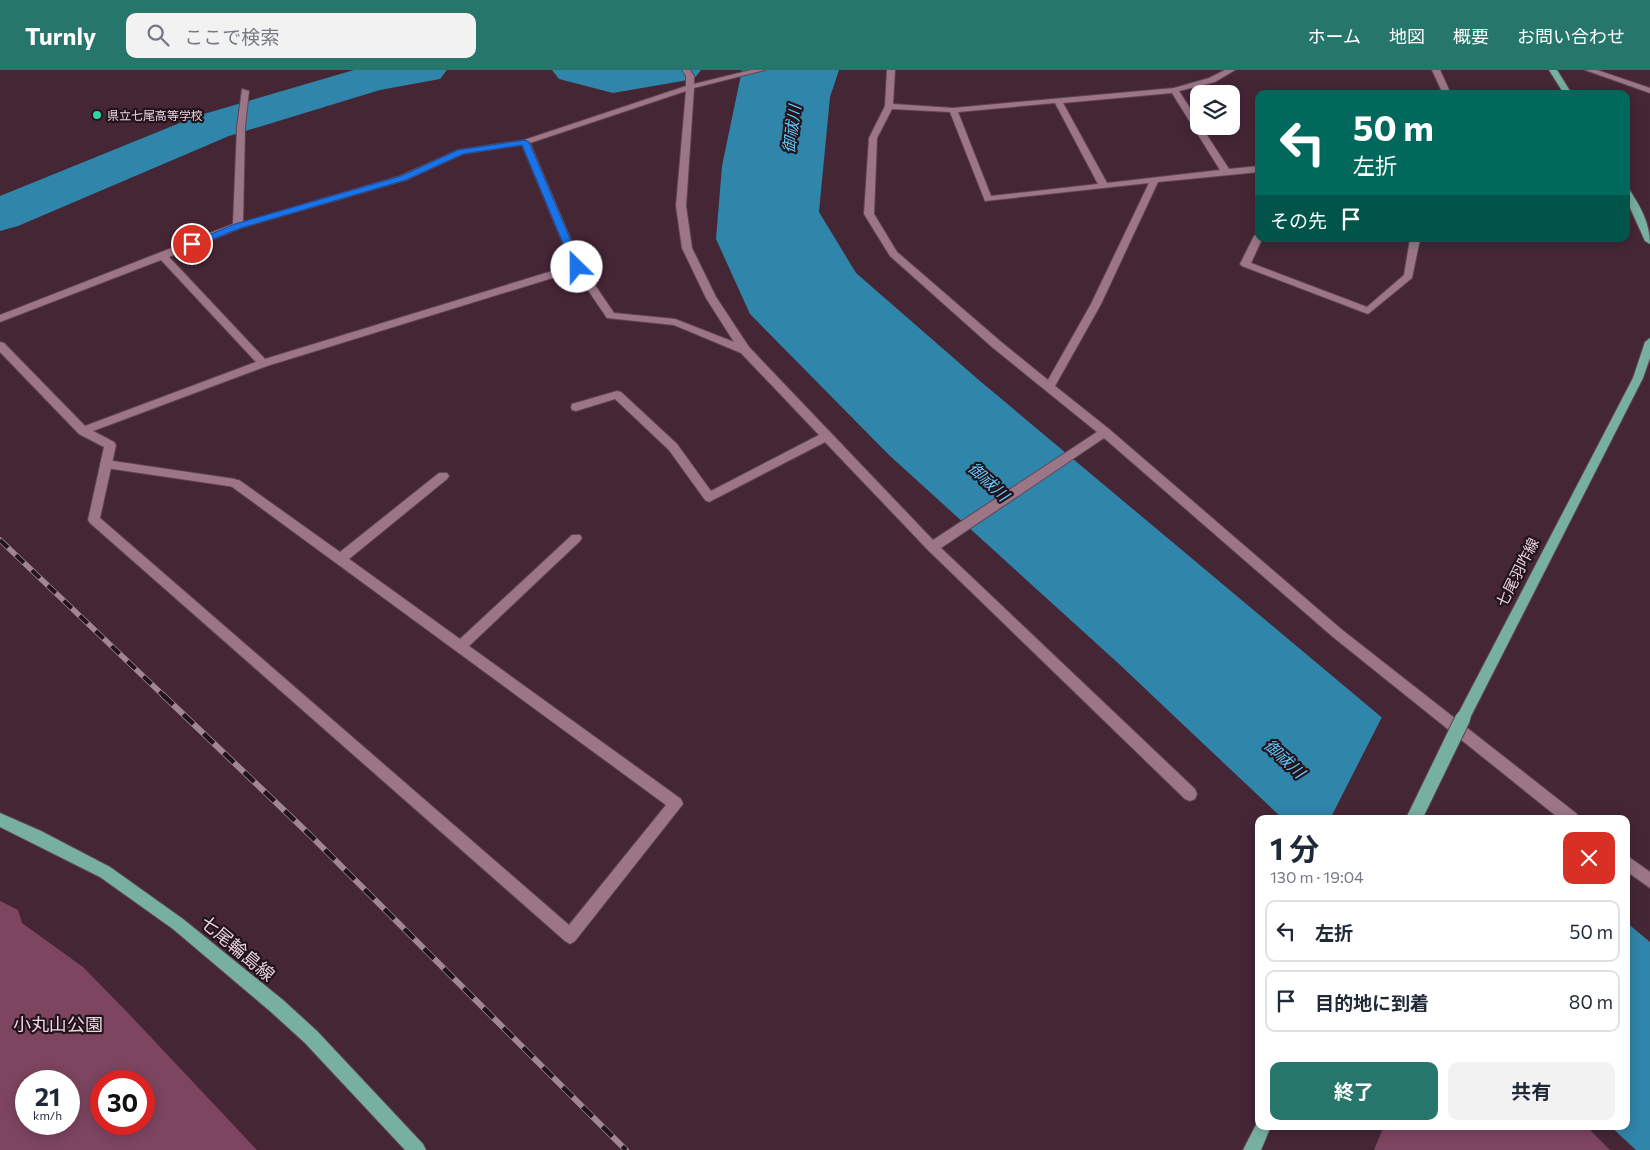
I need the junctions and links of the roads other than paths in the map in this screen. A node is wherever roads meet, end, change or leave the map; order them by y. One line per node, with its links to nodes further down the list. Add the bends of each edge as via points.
1 (761, 70): 7 (street)
2 (891, 70): 14 (street)
3 (1231, 70): 8 (street, via 1212,80)
4 (1436, 70): 9 (street)
5 (1554, 70): 10 (main road)
6 (1589, 70): 12 (street)
7 (688, 78): 16 (street); 31 (street, via 682,206 687,248 711,298)
8 (1174, 90): 13 (street); 18 (street)
9 (1445, 90)
10 (1566, 90)
11 (246, 91): 22 (street, via 241,127)
12 (1650, 91)
13 (1057, 100): 15 (street); 20 (street)
14 (889, 106): 15 (street); 33 (street, via 872,138 869,214 893,254)
15 (953, 110): 20 (street, via 988,199)
16 (525, 142): 22 (street, via 461,152 403,178); 27 (street)
17 (1255, 171): 18 (street)
18 (1226, 172): 19 (street)
19 (1154, 182): 20 (street); 33 (street, via 1096,304)
20 (1104, 186)
21 (1630, 197): 23 (main road)
22 (238, 226): 26 (street)
23 (1650, 241)
24 (1256, 242): 25 (street, via 1245,264 1368,311 1409,276)
25 (1415, 242)
26 (162, 255): 28 (street); 32 (street)
27 (577, 267): 31 (street, via 611,316 675,322); 32 (street)
28 (0, 319)
29 (1650, 342): 45 (main road, 七尾羽咋線, bridge, via 1638,378)
30 (0, 346): 35 (street)
31 (745, 350): 37 (street)
32 (263, 363): 35 (street)
33 (1049, 387): 36 (street)
34 (576, 408): 37 (street, via 617,395 672,447 709,497)
35 (83, 431): 38 (street, via 110,445)
36 (1105, 432): 41 (street); 46 (street, via 1337,633)
37 (827, 436): 41 (street)
38 (106, 464): 42 (street, via 235,483); 43 (street, via 94,520 570,936 676,804)
39 (443, 476): 42 (street)
40 (576, 538): 43 (street)
41 (932, 547): 44 (street)
42 (340, 559): 43 (street)
43 (461, 646)
44 (1190, 794)
45 (1416, 815)
46 (1567, 815)
47 (0, 820): 51 (main road, 七尾輪島線, via 105,872 178,924 312,1037)
48 (1630, 865): 49 (street)
49 (1650, 881)
50 (1261, 1130): 52 (main road)
51 (416, 1150)
52 (1252, 1150)

